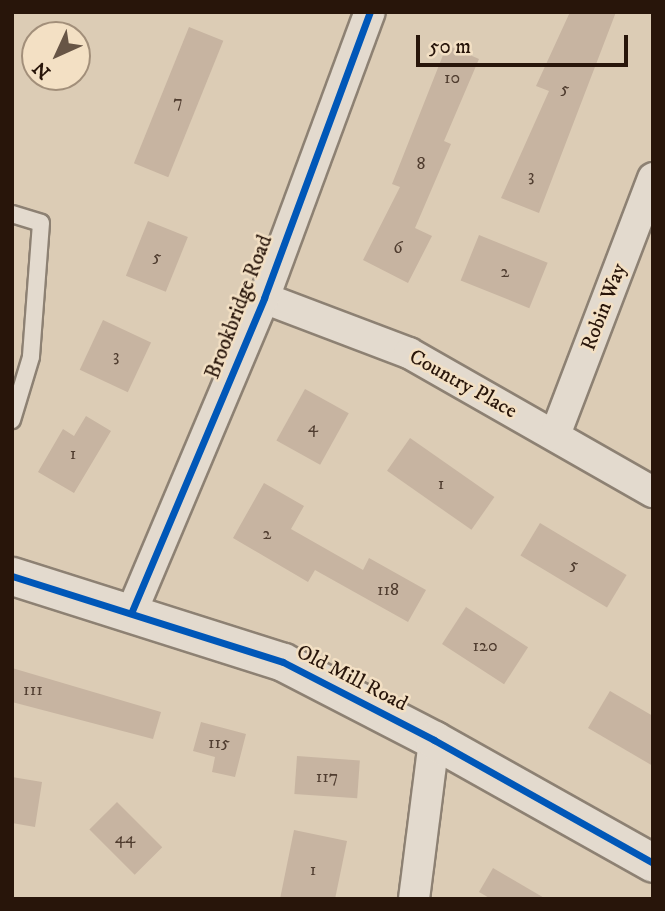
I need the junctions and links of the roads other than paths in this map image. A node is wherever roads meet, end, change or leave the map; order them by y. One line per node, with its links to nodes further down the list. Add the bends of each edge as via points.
1 (370, 12): 4 (street, Brookbridge Road)
2 (653, 178): 6 (street, Robin Way)
3 (12, 214): 5 (lane, via 41,223 31,357)
4 (264, 298): 6 (street, Country Place, via 410,354); 9 (street, Brookbridge Road)
5 (12, 420)
6 (555, 435): 7 (street, Country Place)
7 (653, 492)
8 (12, 576): 9 (street, Old Mill Road)
9 (132, 611): 10 (street, Old Mill Road, via 283,662)
10 (434, 740): 11 (street, Old Mill Road); 12 (street)
11 (653, 863)
12 (414, 899)

